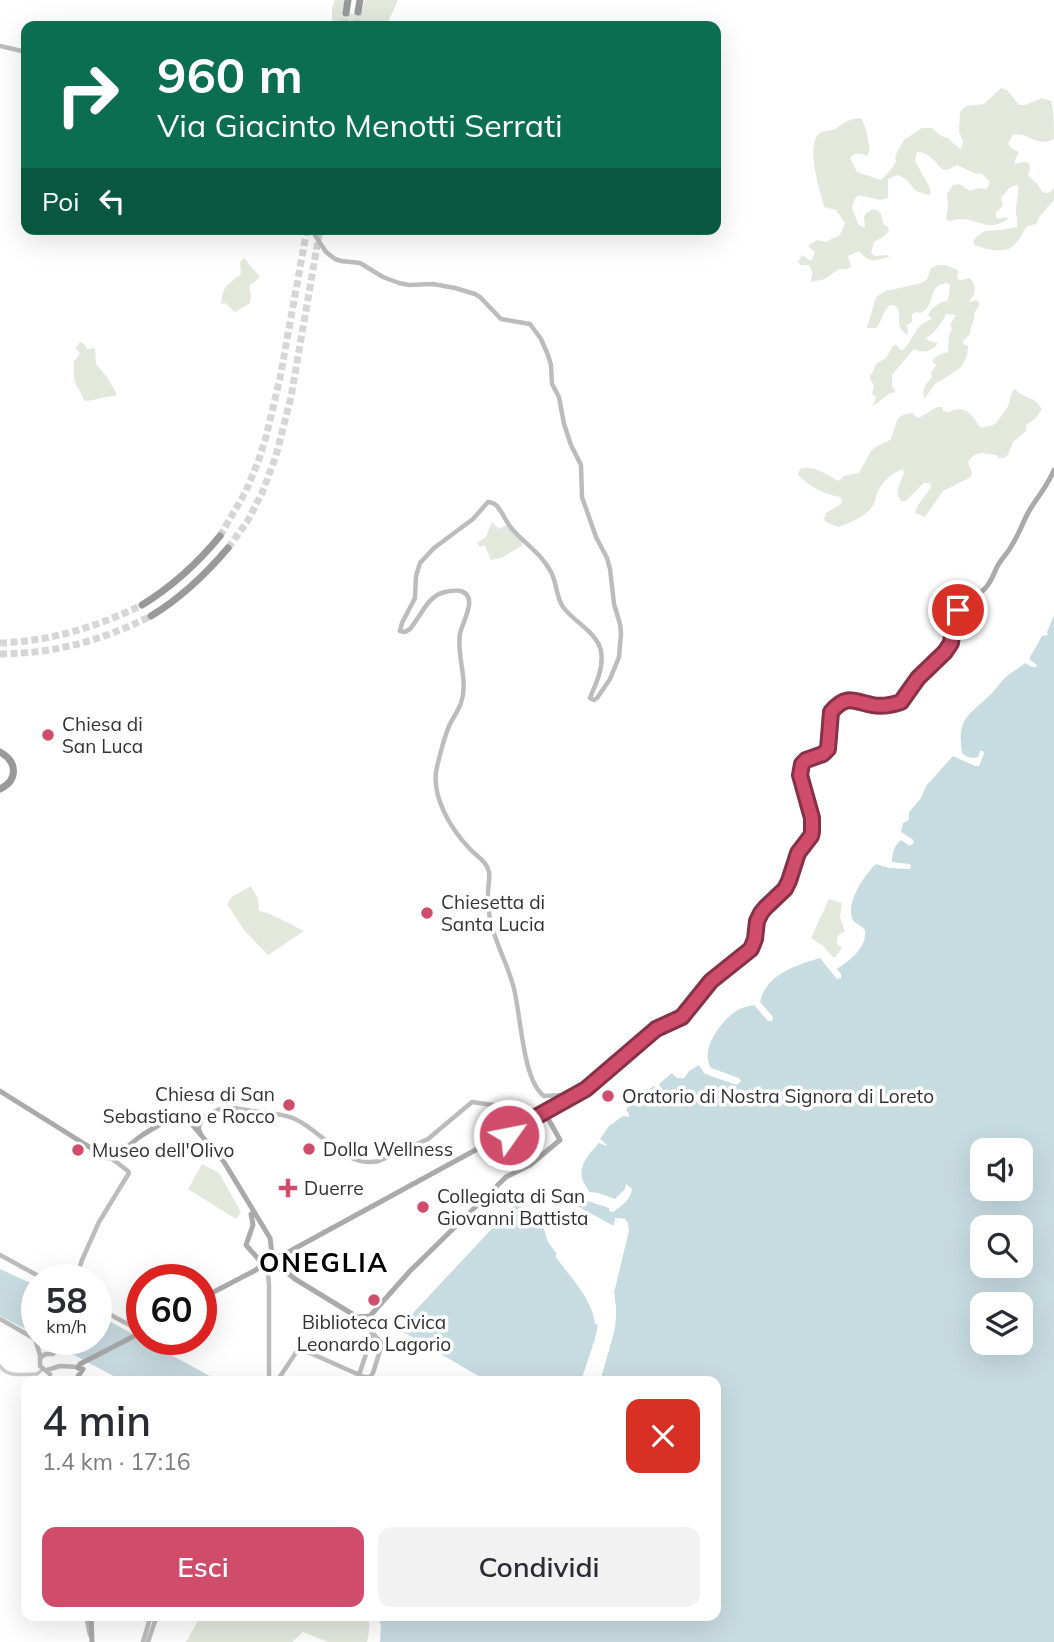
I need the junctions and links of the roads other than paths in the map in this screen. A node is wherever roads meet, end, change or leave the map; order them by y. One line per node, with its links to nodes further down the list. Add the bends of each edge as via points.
1 (348, 0): 4 (highway)
2 (360, 0): 3 (highway)
3 (358, 12)
4 (346, 13)
5 (0, 46): 6 (main road)
6 (21, 51)
7 (315, 235): 16 (main road, via 335,259 360,263 399,283 433,284 475,294 502,319 530,324 548,355 570,445 581,465 582,497 607,558 621,634 620,657 597,698 590,698 600,671 597,641 562,607 547,564 493,503 488,502 420,563 415,598 400,631 407,632 439,593 460,590 468,597 459,637 462,700 436,767 436,786 457,833 488,869 491,922 513,985 524,1052 537,1088 544,1096 561,1095)
8 (1054, 470): 16 (main road, via 988,586 958,610 951,643 906,697 884,706 850,699 831,712 828,749 806,760 801,769 812,818 811,836 798,853 785,889 761,913 751,949 711,981 682,1017 656,1029)
9 (220, 536): 11 (highway, via 180,578)
10 (228, 548): 12 (highway, via 196,583)
11 (142, 605)
12 (151, 616)
13 (0, 752): 14 (highway, via 9,758 13,771 11,781)
14 (0, 789)
15 (0, 1091): 22 (main road)
16 (568, 1100): 17 (main road)
17 (545, 1113): 20 (main road); 34 (main road, via 560,1140 506,1177)
18 (201, 1119): 19 (main road, via 201,1123); 19 (main road, via 196,1114); 20 (main road, via 223,1107 289,1117 347,1156 371,1162 428,1139 474,1101 493,1105)
19 (193, 1122): 21 (main road); 22 (main road, via 182,1112 177,1114)
20 (505, 1132): 27 (main road, via 281,1256)
21 (220, 1157): 23 (main road, via 220,1166 251,1213); 24 (main road)
22 (111, 1158): 28 (main road, via 128,1176 111,1200)
23 (253, 1225): 24 (main road); 25 (main road, via 246,1245)
24 (267, 1233): 27 (main road)
25 (253, 1254): 30 (main road); 32 (main road)
26 (0, 1255): 29 (main road)
27 (275, 1255): 30 (main road, via 264,1255); 31 (main road)
28 (81, 1264)
29 (21, 1266)
30 (263, 1266): 31 (main road, via 272,1271); 32 (main road); 51 (main road)
31 (276, 1268): 34 (main road, via 357,1317)
32 (255, 1270): 33 (main road)
33 (217, 1291)
34 (370, 1316): 37 (main road)
35 (0, 1319): 36 (main road)
36 (21, 1331)
37 (372, 1332): 43 (main road); 54 (main road, via 382,1345)
38 (126, 1341): 46 (main road)
39 (40, 1355): 42 (main road)
40 (43, 1355): 42 (main road)
41 (52, 1355): 44 (main road)
42 (40, 1358): 47 (main road)
43 (364, 1362): 48 (main road); 49 (main road)
44 (58, 1364): 46 (main road); 47 (main road)
45 (0, 1366): 47 (street, via 11,1374 37,1374)
46 (80, 1368)
47 (45, 1369): 50 (main road)
48 (349, 1370): 49 (main road); 52 (main road, via 299,1348)
49 (359, 1375): 53 (main road)
50 (50, 1376)
51 (269, 1376)
52 (280, 1376)
53 (362, 1376)
54 (371, 1376)
55 (87, 1621): 59 (main road)
56 (91, 1621): 59 (main road)
57 (150, 1621): 60 (main road)
58 (154, 1621): 60 (main road)
59 (92, 1640)
60 (145, 1642)

